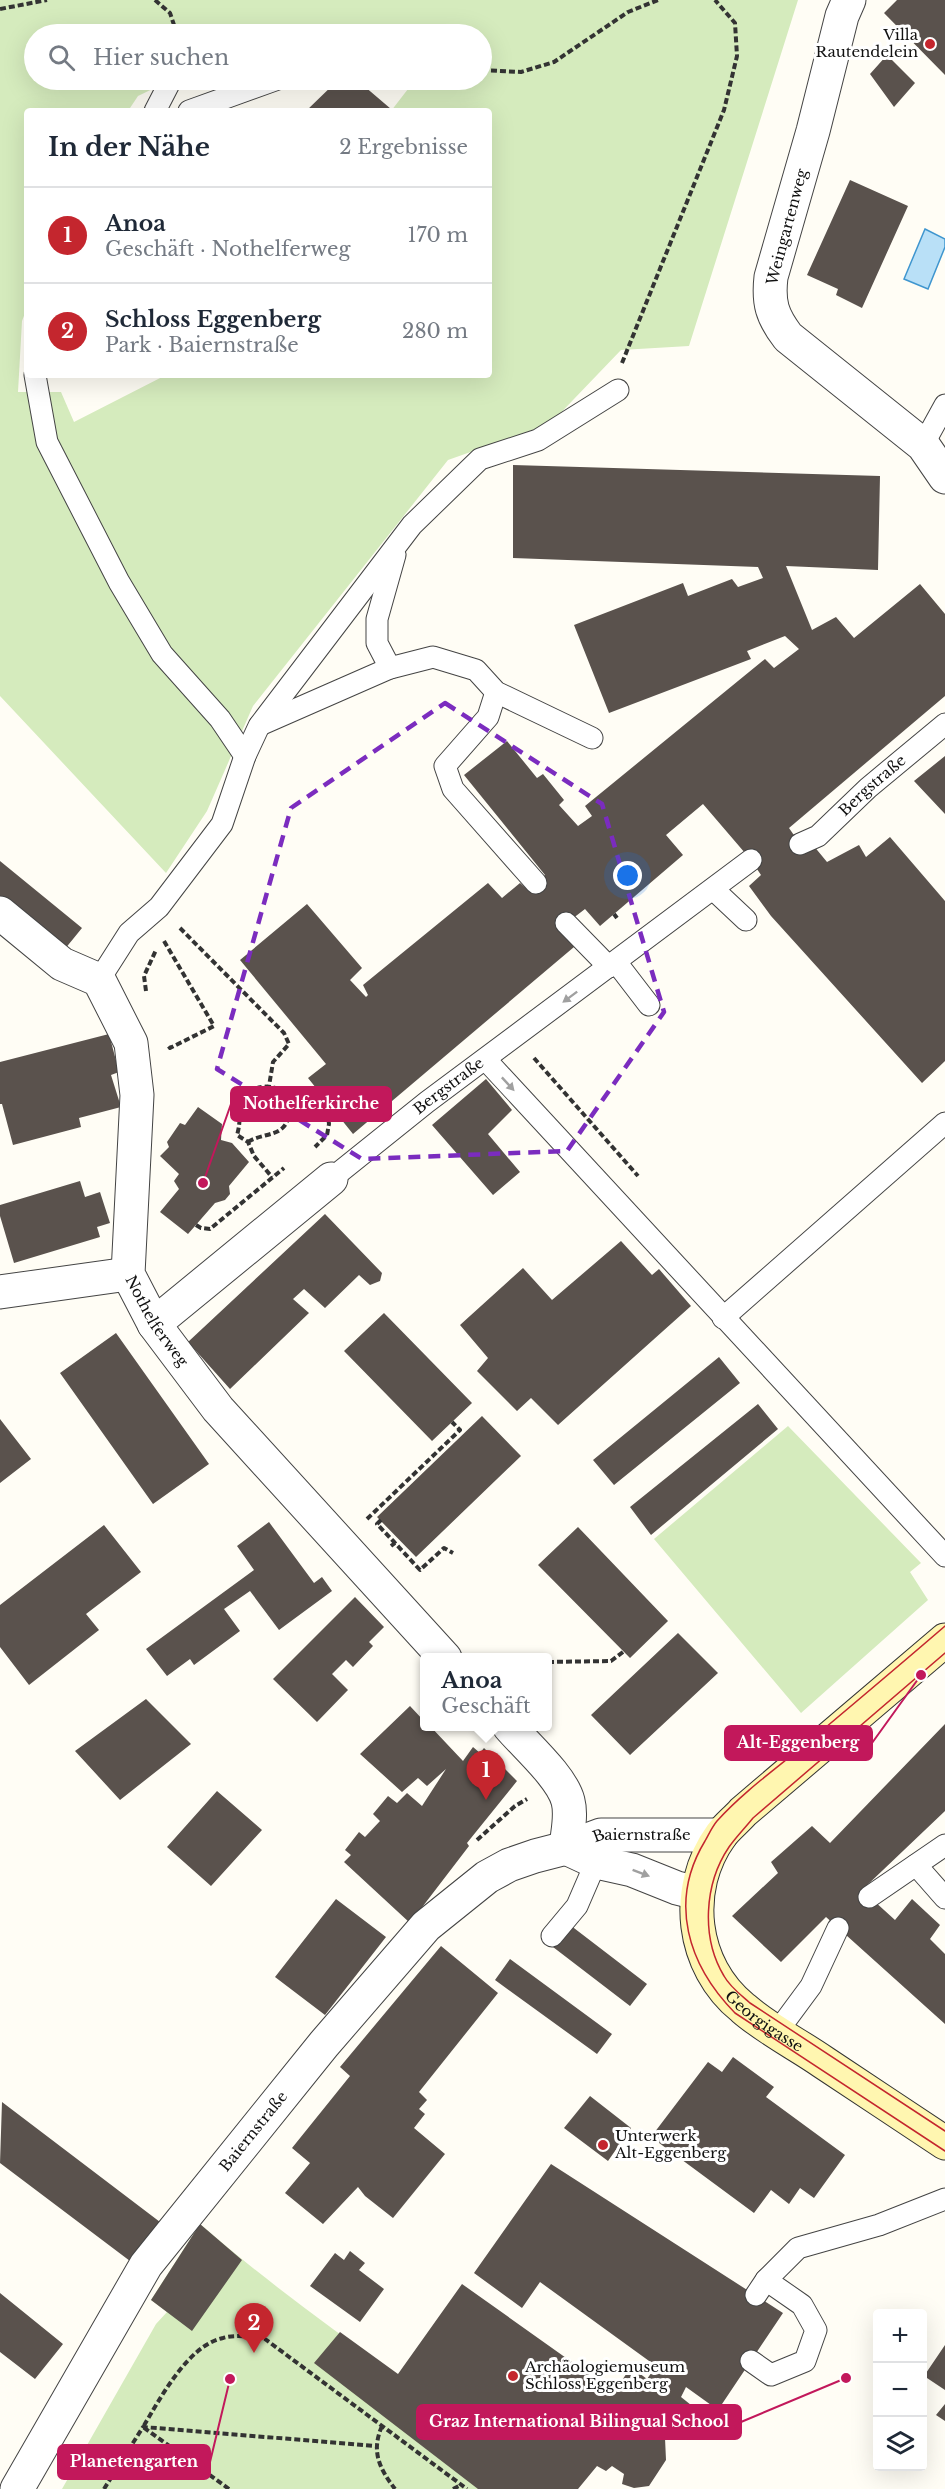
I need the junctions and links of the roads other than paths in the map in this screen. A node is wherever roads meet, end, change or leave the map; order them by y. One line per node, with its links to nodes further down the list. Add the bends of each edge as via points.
1 (840, 5): 9 (street, Weingartenweg, via 813,131 771,277 769,298 777,323 788,337)
2 (166, 90): 4 (lane)
3 (247, 90): 5 (lane)
4 (157, 108)
5 (197, 108)
6 (36, 378): 17 (lane, via 47,442 119,582 162,654 220,719)
7 (618, 390): 11 (lane, via 538,440 480,459 412,525)
8 (945, 405): 9 (lane)
9 (923, 445): 10 (street, Weingartenweg)
10 (945, 477)
11 (399, 543): 12 (lane, via 377,619 378,643); 15 (lane)
12 (390, 668): 13 (lane, via 433,657 476,670); 15 (lane)
13 (496, 692): 16 (lane); 20 (lane, via 488,717 445,766 453,789)
14 (945, 724): 18 (lane, Bergstraße, via 818,836)
15 (260, 726): 17 (lane)
16 (592, 738)
17 (245, 756): 26 (lane, via 222,824 159,907 129,933)
18 (800, 844)
19 (751, 860): 21 (lane, Bergstraße)
20 (536, 883)
21 (713, 889): 23 (lane); 25 (lane, Bergstraße)
22 (0, 913): 26 (street, via 62,964)
23 (746, 920)
24 (566, 923): 25 (lane)
25 (613, 964): 27 (lane); 28 (lane, Bergstraße, one-way to 28)
26 (99, 980): 31 (street, Nothelferweg, via 131,1043 137,1095)
27 (649, 1005)
28 (486, 1060): 30 (lane, Bergstraße); 33 (lane, one-way to 33)
29 (945, 1123): 33 (lane)
30 (331, 1179): 34 (street, Bergstraße)
31 (128, 1274): 32 (street); 34 (street, Nothelferweg)
32 (0, 1292)
33 (723, 1318): 35 (lane)
34 (154, 1324): 37 (street, Nothelferweg, via 218,1409)
35 (945, 1556)
36 (945, 1640): 39 (main road, Georgigasse)
37 (440, 1653)
38 (513, 1731): 41 (street, via 559,1783 568,1800)
39 (721, 1835): 41 (street, Baiernstraße, via 601,1835); 44 (main road, Georgigasse, via 706,1862)
40 (945, 1845): 43 (lane)
41 (566, 1848): 42 (street, Baiernstraße); 53 (street, Baiernstraße, via 509,1865 426,1926 324,2044 146,2265)
42 (596, 1862): 44 (street, Baiernstraße, one-way to 44); 48 (lane, via 577,1906)
43 (916, 1865): 45 (lane); 46 (lane)
44 (697, 1893): 49 (main road, Georgigasse, via 697,1926 713,1975 742,2008)
45 (868, 1897)
46 (945, 1898)
47 (838, 1928): 49 (lane, via 811,1986)
48 (552, 1936)
49 (777, 2031): 50 (main road, Georgigasse)
50 (945, 2143)
51 (945, 2199): 52 (lane, via 879,2225 798,2248 761,2287 802,2305 816,2330 805,2361 771,2375)
52 (750, 2361)
53 (17, 2489)

